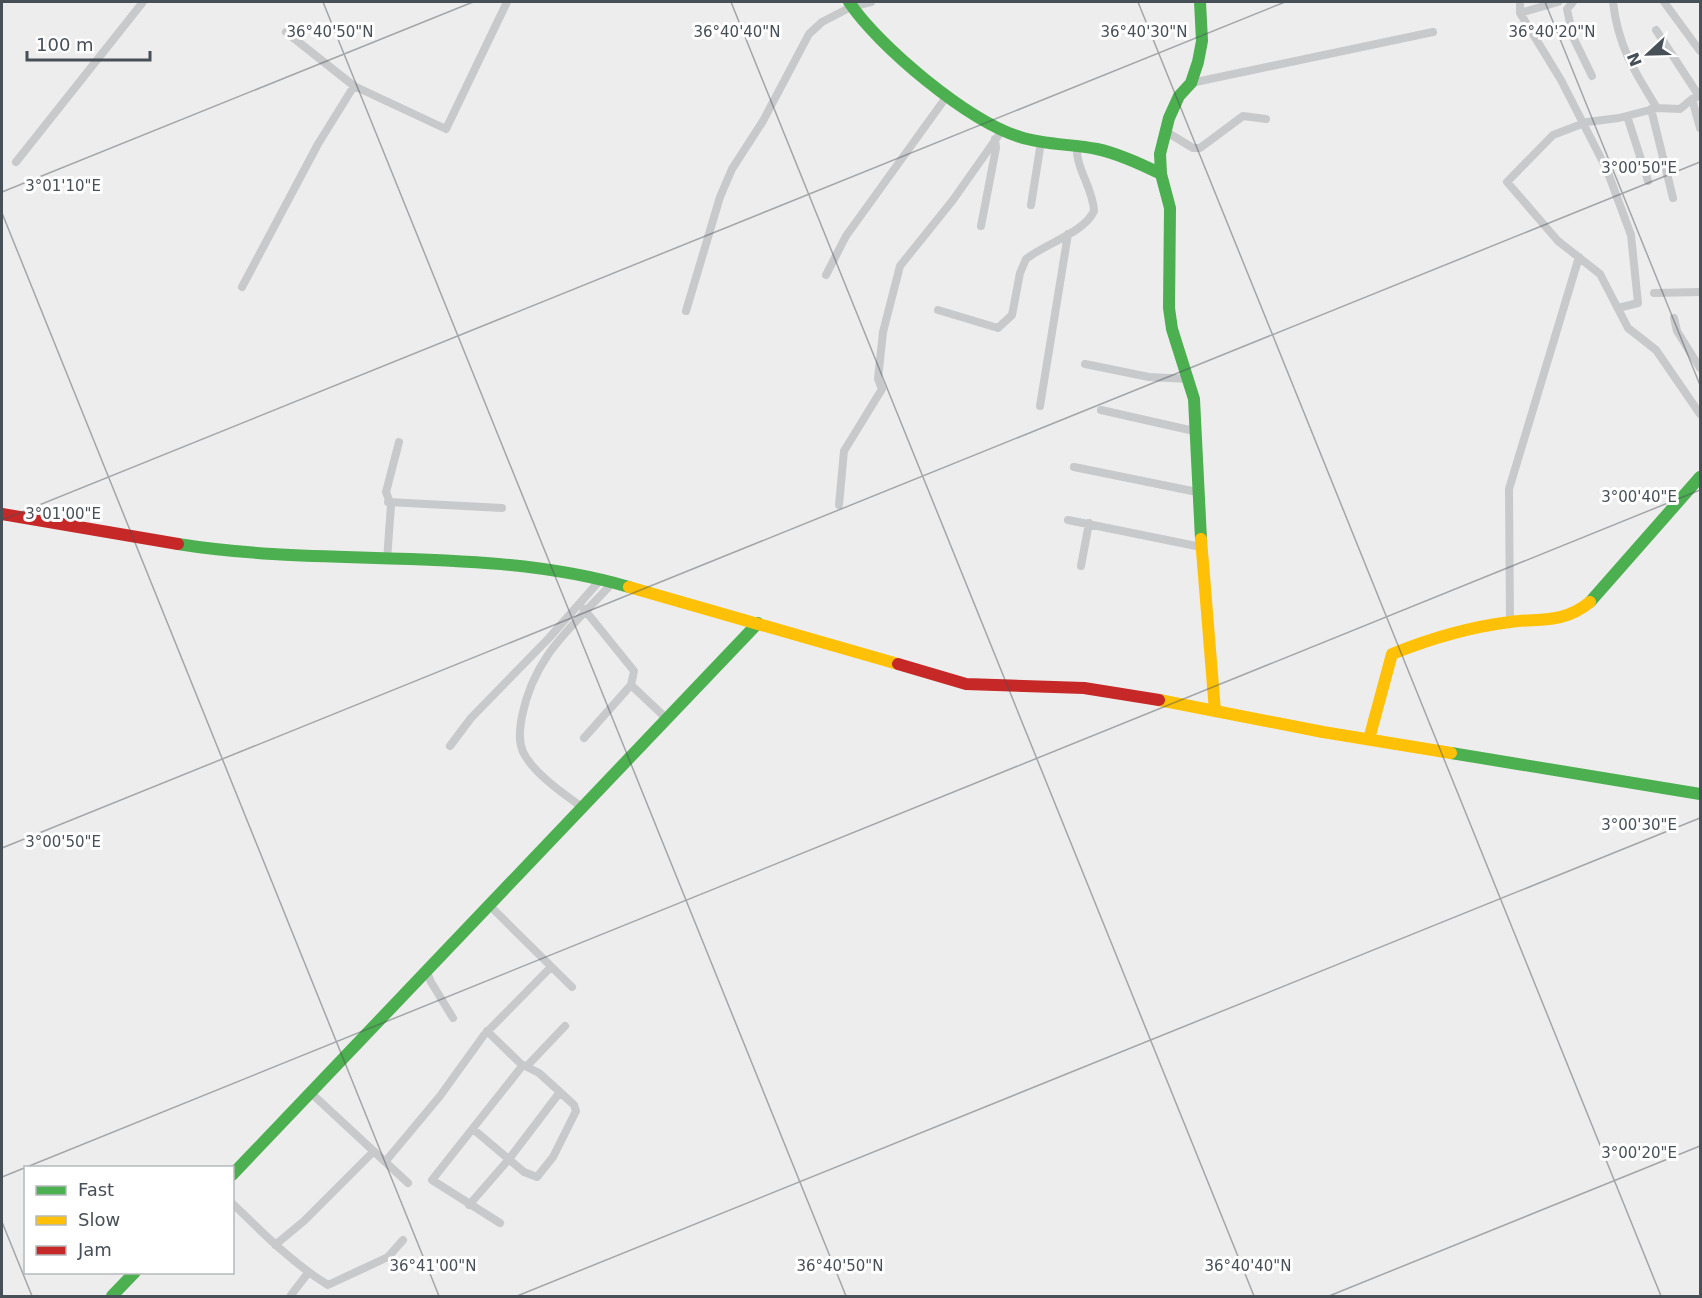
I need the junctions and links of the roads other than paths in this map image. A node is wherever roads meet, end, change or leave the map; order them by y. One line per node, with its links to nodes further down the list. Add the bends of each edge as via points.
1 (143, 2): 30 (street)
2 (507, 2): 18 (street, via 446,129)
3 (871, 2): 10 (street)
4 (1200, 2): 17 (street, via 1202,41)
5 (1520, 2): 11 (street)
6 (1558, 2): 11 (street)
7 (1573, 2): 16 (street, via 1567,9 1573,37)
8 (1613, 2): 21 (street, via 1616,29 1626,58)
9 (1664, 2): 15 (street)
10 (850, 4): 19 (street, via 878,36); 43 (street, via 809,34 763,121 732,169)
11 (1520, 13): 24 (street)
12 (1656, 30): 20 (street)
13 (285, 32): 18 (street)
14 (1433, 32): 17 (street)
15 (1701, 51)
16 (1592, 76)
17 (1191, 83): 26 (street, via 1179,96)
18 (354, 86): 39 (street, via 318,144)
19 (947, 96): 27 (street); 38 (street, via 846,236)
20 (1697, 97): 21 (street, via 1680,109); 25 (street)
21 (1654, 109): 22 (street); 33 (street)
22 (1627, 116): 24 (street); 32 (street)
23 (1266, 119): 26 (street, via 1243,116 1200,148 1193,148)
24 (1584, 124): 37 (street, via 1553,135 1507,182 1558,241); 42 (street, via 1607,170 1631,235 1638,303)
25 (1701, 128)
26 (1165, 131): 31 (street)
27 (999, 134): 28 (street); 35 (street); 60 (street, via 900,266 883,332 878,379 882,389 844,451)
28 (1041, 142): 29 (street); 34 (street)
29 (1077, 146): 31 (street, via 1137,161); 36 (street, via 1076,157 1091,190 1094,211 1082,228)
30 (16, 162)
31 (1161, 174): 50 (street, via 1170,208 1169,308)
32 (1648, 181)
33 (1673, 198)
34 (1031, 205)
35 (981, 226)
36 (1068, 234): 44 (street, via 1026,259 1012,315 998,328); 51 (street)
37 (1579, 257): 42 (street, via 1600,274); 71 (street, via 1509,489)
38 (826, 275)
39 (242, 287)
40 (1701, 292): 41 (street)
41 (1654, 293)
42 (1618, 308): 53 (street, via 1628,328 1656,350)
43 (686, 310)
44 (938, 310)
45 (1674, 318): 46 (street, via 1677,331)
46 (1690, 350): 47 (street); 49 (street)
47 (1701, 350)
48 (1085, 364): 50 (street, via 1149,377)
49 (1701, 368)
50 (1189, 379): 54 (street, via 1194,399)
51 (1040, 406)
52 (1101, 410): 54 (street)
53 (1701, 414)
54 (1194, 431): 58 (street)
55 (399, 442): 59 (street, via 386,492)
56 (1074, 467): 58 (street)
57 (1701, 477): 71 (street, via 1588,604 1548,621)
58 (1197, 492): 65 (street)
59 (388, 502): 61 (street); 66 (street, via 391,505)
60 (839, 505)
61 (502, 508)
62 (2, 514): 66 (street, via 234,553)
63 (1068, 520): 64 (street)
64 (1089, 523): 65 (street); 67 (street)
65 (1201, 547): 74 (street)
66 (387, 560): 68 (street, via 558,570)
67 (1081, 566)
68 (608, 580): 69 (street); 70 (street); 72 (street)
69 (581, 602): 70 (street); 78 (street, via 471,718)
70 (586, 613): 73 (street, via 630,663 634,671); 80 (street, via 545,655 535,672 519,737 524,753 536,768)
71 (1510, 622): 77 (street, via 1421,642 1392,654)
72 (758, 623): 74 (street, via 966,684 1084,688); 75 (street)
73 (630, 686): 75 (street); 76 (street)
74 (1215, 711): 77 (street)
75 (667, 719): 80 (street)
76 (584, 738)
77 (1370, 739): 79 (street)
78 (450, 746)
79 (1701, 794)
80 (584, 808): 81 (street)
81 (488, 904): 82 (street); 83 (street)
82 (551, 967): 84 (street); 87 (street)
83 (426, 970): 85 (street); 90 (street)
84 (572, 987)
85 (453, 1018)
86 (565, 1026): 88 (street)
87 (487, 1031): 88 (street); 94 (street)
88 (525, 1066): 89 (street); 91 (street)
89 (560, 1092): 93 (street); 93 (street, via 574,1105 575,1116 543,1173 530,1176)
90 (311, 1093): 92 (street); 95 (street)
91 (473, 1129): 93 (street); 98 (street, via 432,1180)
92 (374, 1151): 94 (street); 101 (street)
93 (509, 1159): 98 (street)
94 (386, 1162): 96 (street)
95 (234, 1173)
96 (408, 1182)
97 (234, 1205): 101 (street)
98 (469, 1205): 99 (street)
99 (501, 1223)
100 (403, 1240): 102 (street, via 388,1257 328,1285)
101 (275, 1245): 102 (street)
102 (308, 1273): 104 (street)
103 (133, 1274): 105 (street)
104 (291, 1295)
105 (112, 1296)

